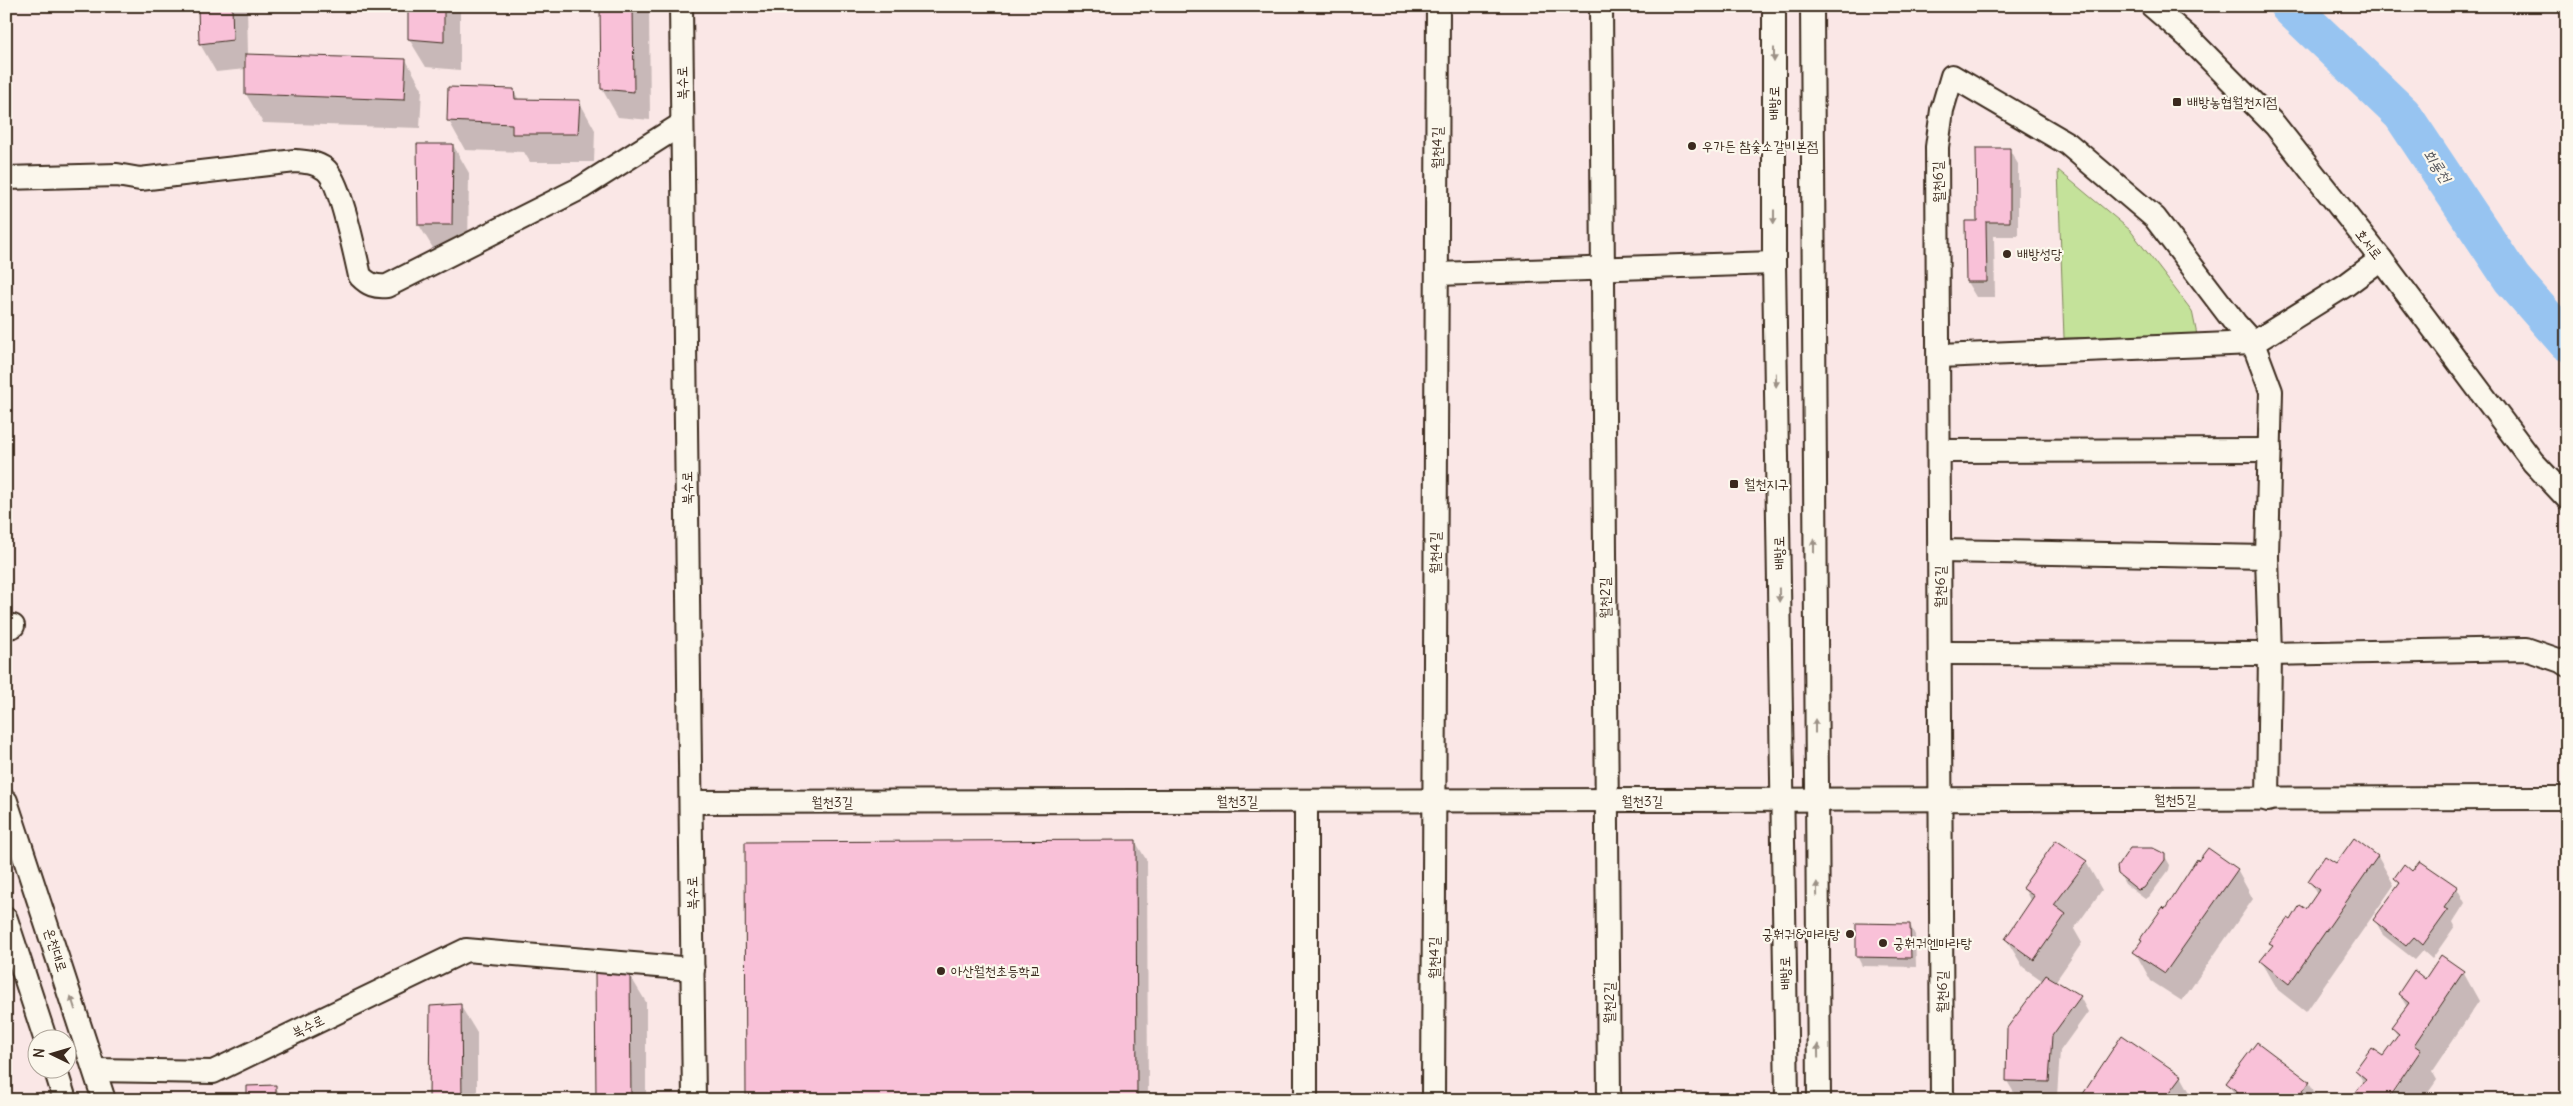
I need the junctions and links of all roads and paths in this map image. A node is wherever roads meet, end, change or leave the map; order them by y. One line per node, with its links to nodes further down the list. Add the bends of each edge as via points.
1 (681, 6): 7 (street, 북수로)
2 (1438, 6): 12 (street, 월천4길)
3 (1601, 6): 11 (street, 월천2길)
4 (1774, 6): 10 (street, 배방로, one-way to 10)
5 (1812, 6): 31 (street, one-way to 5)
6 (2152, 6): 9 (street, 호서로, via 2189,38 2275,124)
7 (682, 124): 8 (street, via 581,188 382,287 367,283 360,276 335,183 326,169 312,162 295,160 140,179 117,175); 32 (street, 북수로)
8 (6, 178)
9 (2381, 260): 13 (street); 17 (street, 호서로, via 2533,462)
10 (1774, 263): 11 (street); 30 (street, 배방로, one-way to 30)
11 (1602, 269): 12 (street); 29 (street, 월천2길)
12 (1437, 274): 28 (street, 월천4길)
13 (2253, 343): 14 (street); 14 (street, 월천6길, via 2155,218 2068,144 1952,76 1942,110 1937,147); 15 (street, via 2271,391)
14 (1940, 356): 16 (street, 월천6길)
15 (2270, 450): 16 (street); 19 (street)
16 (1940, 451): 18 (street, 월천6길)
17 (2567, 498)
18 (1940, 552): 19 (street); 20 (street, 월천6길)
19 (2267, 557): 21 (street)
20 (1941, 653): 21 (street); 24 (street, 월천6길)
21 (2270, 654): 22 (street, via 2526,650); 25 (street)
22 (2567, 665)
23 (2567, 798): 25 (street, 월천5길)
24 (1941, 800): 25 (street, 월천5길); 31 (street, 월천5길); 46 (street, 월천6길)
25 (2268, 800)
26 (6, 801): 36 (street, 온천대로, one-way to 26)
27 (1306, 801): 28 (street, 월천3길); 32 (street, 월천3길); 41 (street)
28 (1434, 801): 29 (street, 월천3길); 42 (street, 월천4길)
29 (1607, 801): 30 (street, 월천3길); 43 (street, 월천2길)
30 (1783, 801): 31 (street, 월천5길); 44 (street, 배방로)
31 (1816, 801): 45 (street, one-way to 31)
32 (691, 802): 34 (street, 북수로)
33 (6, 919): 35 (street)
34 (693, 969): 36 (street, 북수로, via 466,950 213,1072); 40 (street, 북수로)
35 (42, 1028)
36 (95, 1070): 39 (street, 온천대로)
37 (58, 1078): 38 (street)
38 (65, 1100)
39 (104, 1100)
40 (694, 1100)
41 (1306, 1100)
42 (1433, 1100)
43 (1609, 1100)
44 (1787, 1100)
45 (1819, 1100)
46 (1942, 1100)

